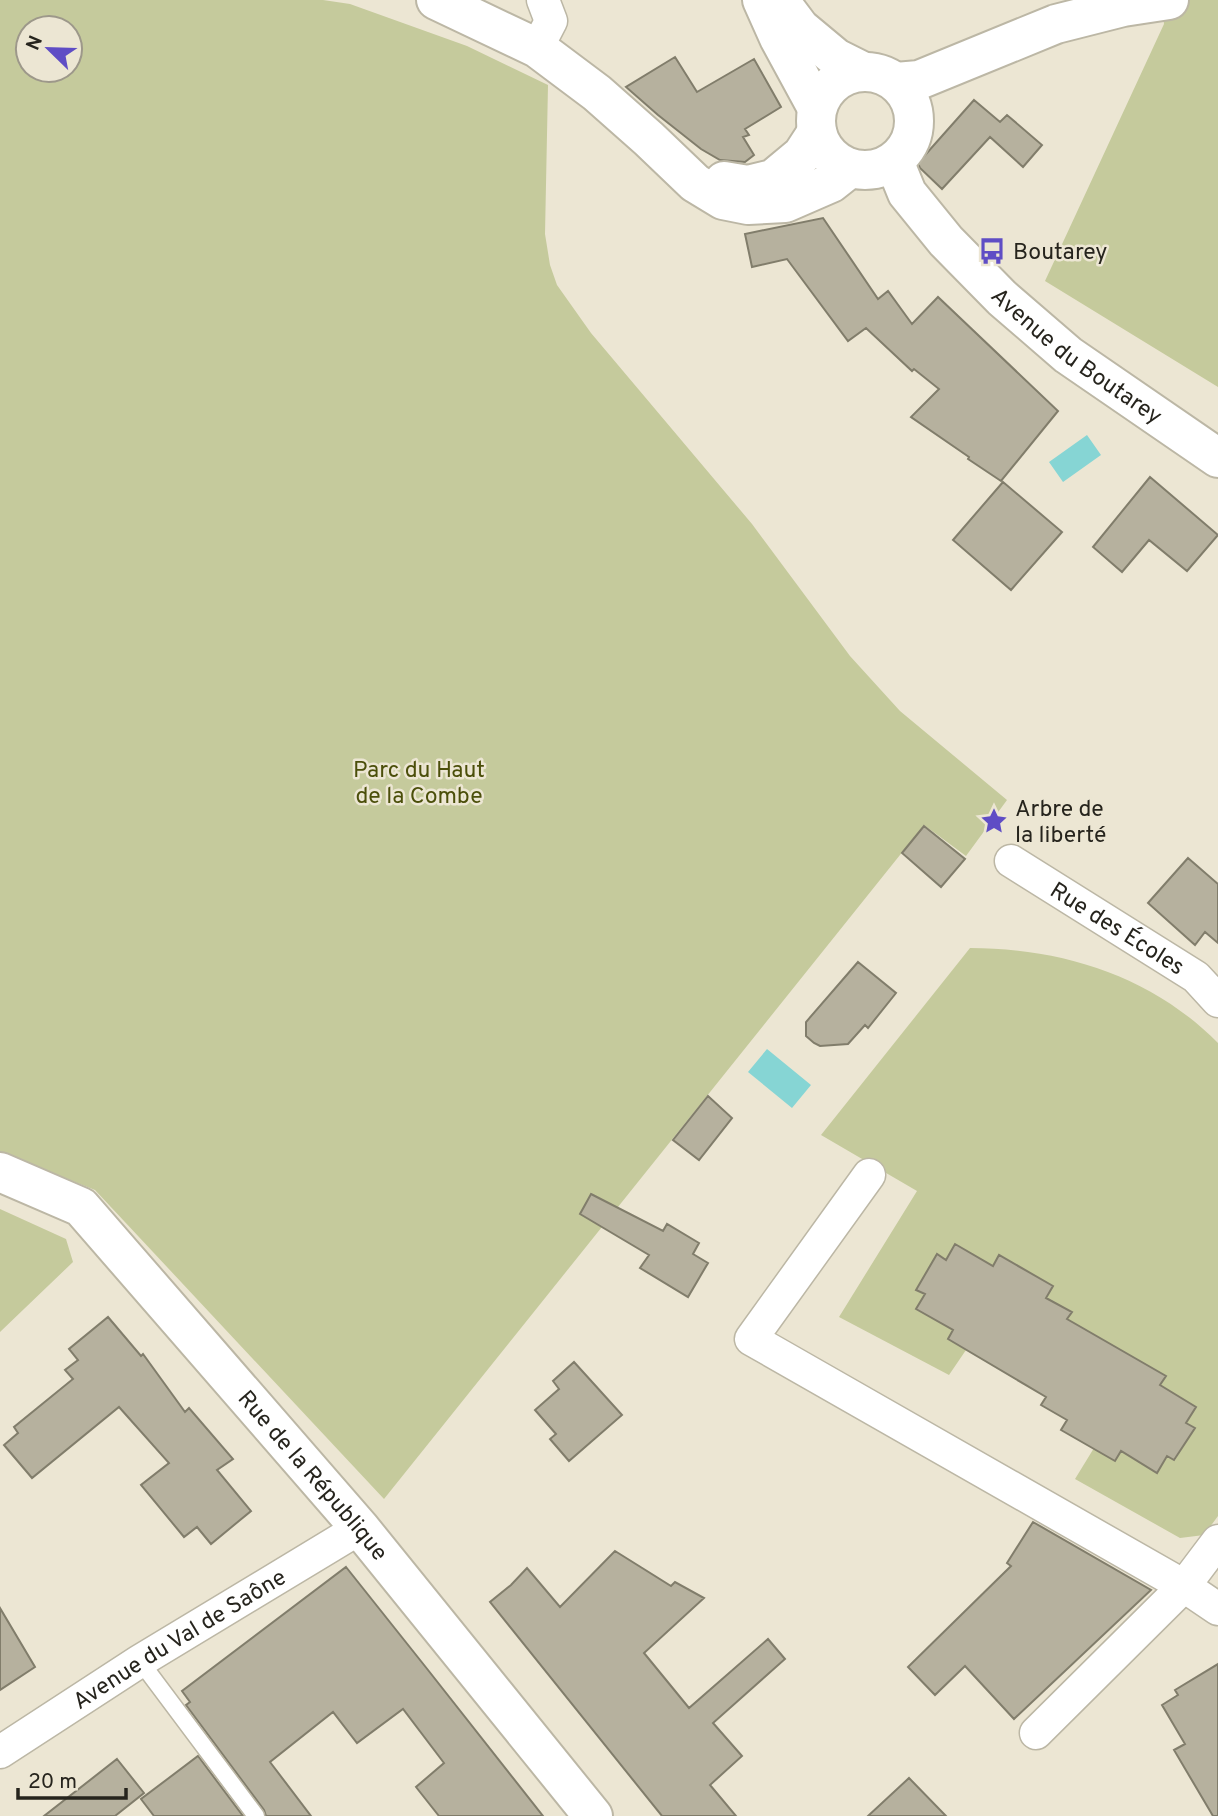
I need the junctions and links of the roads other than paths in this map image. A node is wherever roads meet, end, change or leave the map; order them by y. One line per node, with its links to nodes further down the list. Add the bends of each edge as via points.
1 (436, 0): 7 (main road)
2 (543, 0): 7 (street, via 551,21)
3 (762, 0): 9 (main road)
4 (779, 0): 8 (main road, via 800,27 835,58)
5 (1169, 0): 6 (main road, via 1056,24)
6 (1001, 47): 8 (main road, via 919,80); 10 (main road)
7 (537, 48): 11 (main road)
8 (879, 77): 9 (main road, via 847,75 834,83 823,94); 10 (main road, via 906,93)
9 (817, 120): 11 (main road, via 802,155 773,178 748,185 725,181); 12 (main road, via 828,155 838,163)
10 (914, 121): 12 (main road, via 905,150)
11 (649, 139): 12 (main road, via 695,183 723,200 748,205 785,203)
12 (870, 167): 13 (main road, Avenue du Boutarey, via 910,213 1068,355)
13 (1218, 458)
14 (1011, 861): 15 (street, Rue des Écoles, via 1196,977)
15 (1218, 1001)
16 (0, 1172): 18 (main road, Rue de la République, via 81,1207)
17 (869, 1175): 20 (street, via 751,1339)
18 (360, 1528): 22 (street, Avenue du Val de Saône); 26 (main road, Rue de la République)
19 (1218, 1541): 20 (street)
20 (1184, 1586): 21 (street); 23 (street)
21 (1218, 1609)
22 (140, 1661): 24 (street, Avenue du Val de Saône); 25 (lane)
23 (1036, 1733)
24 (0, 1752)
25 (256, 1816)
26 (593, 1816)

